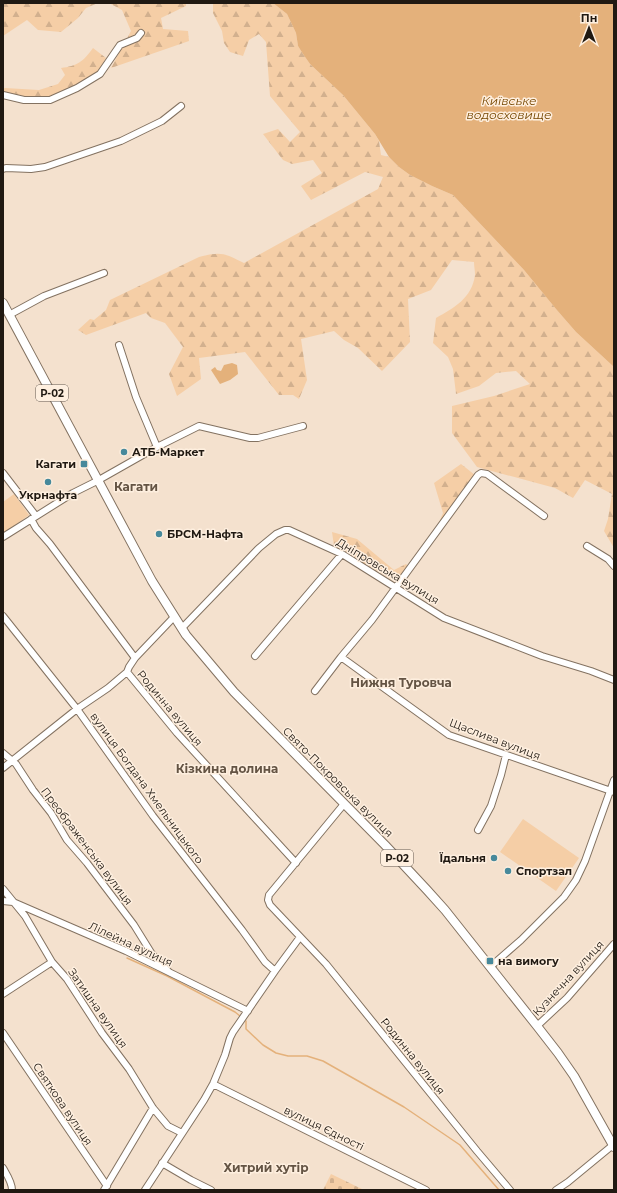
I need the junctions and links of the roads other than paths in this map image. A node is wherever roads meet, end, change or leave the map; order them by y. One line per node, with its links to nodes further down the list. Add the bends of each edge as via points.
1 (141, 33): 2 (street, via 137,38 120,46 100,74 50,100 24,100)
2 (3, 94)
3 (182, 106): 4 (street, via 162,121 120,141 31,170)
4 (3, 169)
5 (104, 273): 7 (street, via 44,296)
6 (3, 303): 7 (main road, Р-02)
7 (9, 315): 12 (main road, Р-02)
8 (119, 345): 10 (street, via 136,398)
9 (303, 426): 10 (street, via 258,438 199,426)
10 (157, 447): 12 (street)
11 (3, 473): 14 (street, Родинна вулиця)
12 (98, 482): 14 (street, via 73,493); 21 (main road, Свято-Покровська вулиця / Р-02)
13 (544, 516): 19 (street, via 487,474 482,473)
14 (33, 518): 15 (street); 25 (street, Родинна вулиця, via 36,528)
15 (3, 537)
16 (587, 546): 18 (street, via 608,559)
17 (342, 554): 19 (street, Дніпровська вулиця); 22 (street, Дніпровська вулиця, via 295,532 285,530 276,534 259,548); 23 (street)
18 (614, 566)
19 (396, 587): 24 (street); 27 (street, Дніпровська вулиця, via 444,618 542,656)
20 (3, 616): 29 (street, вулиця Богдана Хмельницького)
21 (174, 617): 22 (main road, Свято-Покровська вулиця / Р-02); 25 (street)
22 (182, 628): 36 (main road, Свято-Покровська вулиця / Р-02, via 234,692)
23 (255, 656)
24 (341, 656): 28 (street); 31 (street, Щаслива вулиця, via 449,735)
25 (135, 658): 26 (street)
26 (127, 672): 29 (street); 38 (street, Родинна вулиця, via 177,733)
27 (614, 680)
28 (315, 691)
29 (77, 709): 32 (street); 46 (street, вулиця Богдана Хмельницького, via 153,816 265,962)
30 (3, 753): 32 (street, Преображенська вулиця)
31 (506, 755): 35 (street, Щаслива вулиця); 37 (street, via 492,806)
32 (11, 760): 33 (street); 47 (street, Преображенська вулиця, via 51,813 67,840 134,925 152,954)
33 (3, 768)
34 (614, 780): 35 (street)
35 (612, 792): 45 (street, via 576,880 564,897)
36 (344, 804): 38 (street); 45 (main road, Свято-Покровська вулиця / Р-02, via 427,890)
37 (478, 830)
38 (296, 863): 42 (street, Родинна вулиця, via 269,895 268,900)
39 (3, 889): 41 (street, Затишна вулиця)
40 (3, 901): 41 (street, Лілейна вулиця)
41 (13, 902): 44 (street, Затишна вулиця, via 25,916); 47 (street, Лілейна вулиця)
42 (300, 937): 46 (street); 63 (street, Родинна вулиця, via 326,964)
43 (614, 944): 50 (street, Кузнечна вулиця, via 567,998)
44 (52, 962): 48 (street); 53 (street, Затишна вулиця, via 67,979)
45 (490, 967): 50 (main road, Свято-Покровська вулиця / Р-02)
46 (275, 970): 49 (street)
47 (169, 972): 49 (street, Лілейна вулиця)
48 (3, 994)
49 (248, 1011): 52 (street, via 230,1038)
50 (537, 1026): 55 (main road, Свято-Покровська вулиця / Р-02, via 574,1076)
51 (3, 1033): 58 (street, Святкова вулиця)
52 (213, 1084): 54 (street); 62 (street, вулиця Єдності)
53 (153, 1108): 54 (street, Затишна вулиця, via 168,1126); 58 (street)
54 (182, 1133): 56 (street)
55 (613, 1141): 64 (street)
56 (162, 1163): 60 (street); 61 (street)
57 (3, 1168): 59 (street)
58 (106, 1188)
59 (12, 1190)
60 (145, 1190)
61 (212, 1190)
62 (426, 1190)
63 (510, 1190)
64 (556, 1190)

